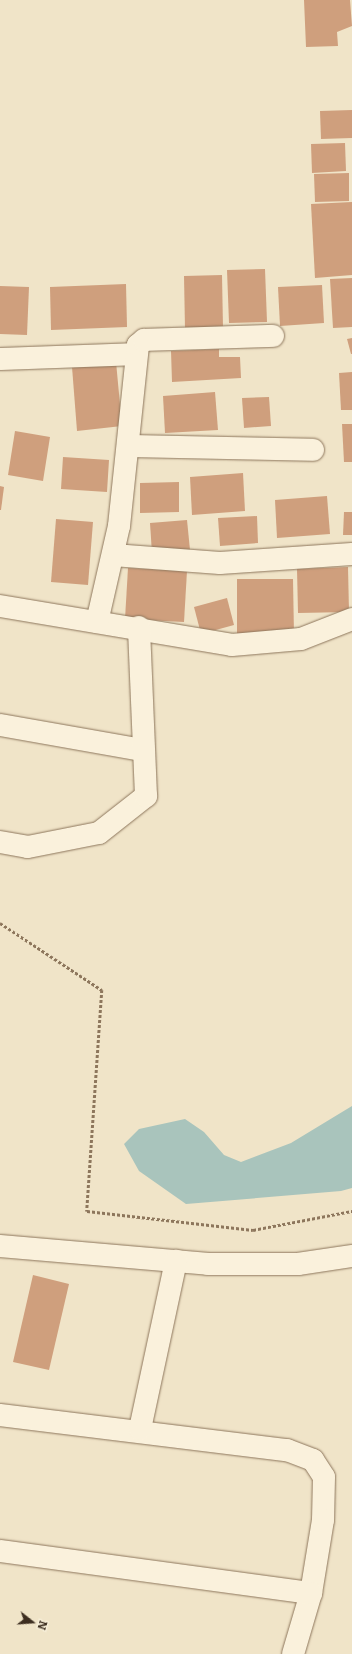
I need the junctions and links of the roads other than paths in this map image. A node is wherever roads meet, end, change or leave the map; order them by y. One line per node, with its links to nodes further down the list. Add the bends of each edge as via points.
1 (273, 336): 2 (street, via 144,340)
2 (134, 354): 3 (street); 4 (street)
3 (0, 359)
4 (129, 446): 5 (street); 7 (street)
5 (313, 450)
6 (352, 554): 7 (street, via 220,563)
7 (113, 555): 10 (street)
8 (0, 606): 10 (street)
9 (352, 619): 11 (street, via 301,639 232,645)
10 (98, 622): 11 (street)
11 (139, 627): 13 (street)
12 (0, 725): 13 (street)
13 (142, 750): 14 (street, via 146,796 99,833 28,846)
14 (0, 842)
15 (0, 1246): 17 (street)
16 (352, 1256): 17 (street, via 298,1264)
17 (176, 1261): 19 (street)
18 (0, 1415): 19 (street)
19 (140, 1429): 21 (street, via 287,1450 313,1460 321,1469 325,1490)
20 (0, 1551): 21 (street)
21 (311, 1593): 22 (street)
22 (293, 1654)

